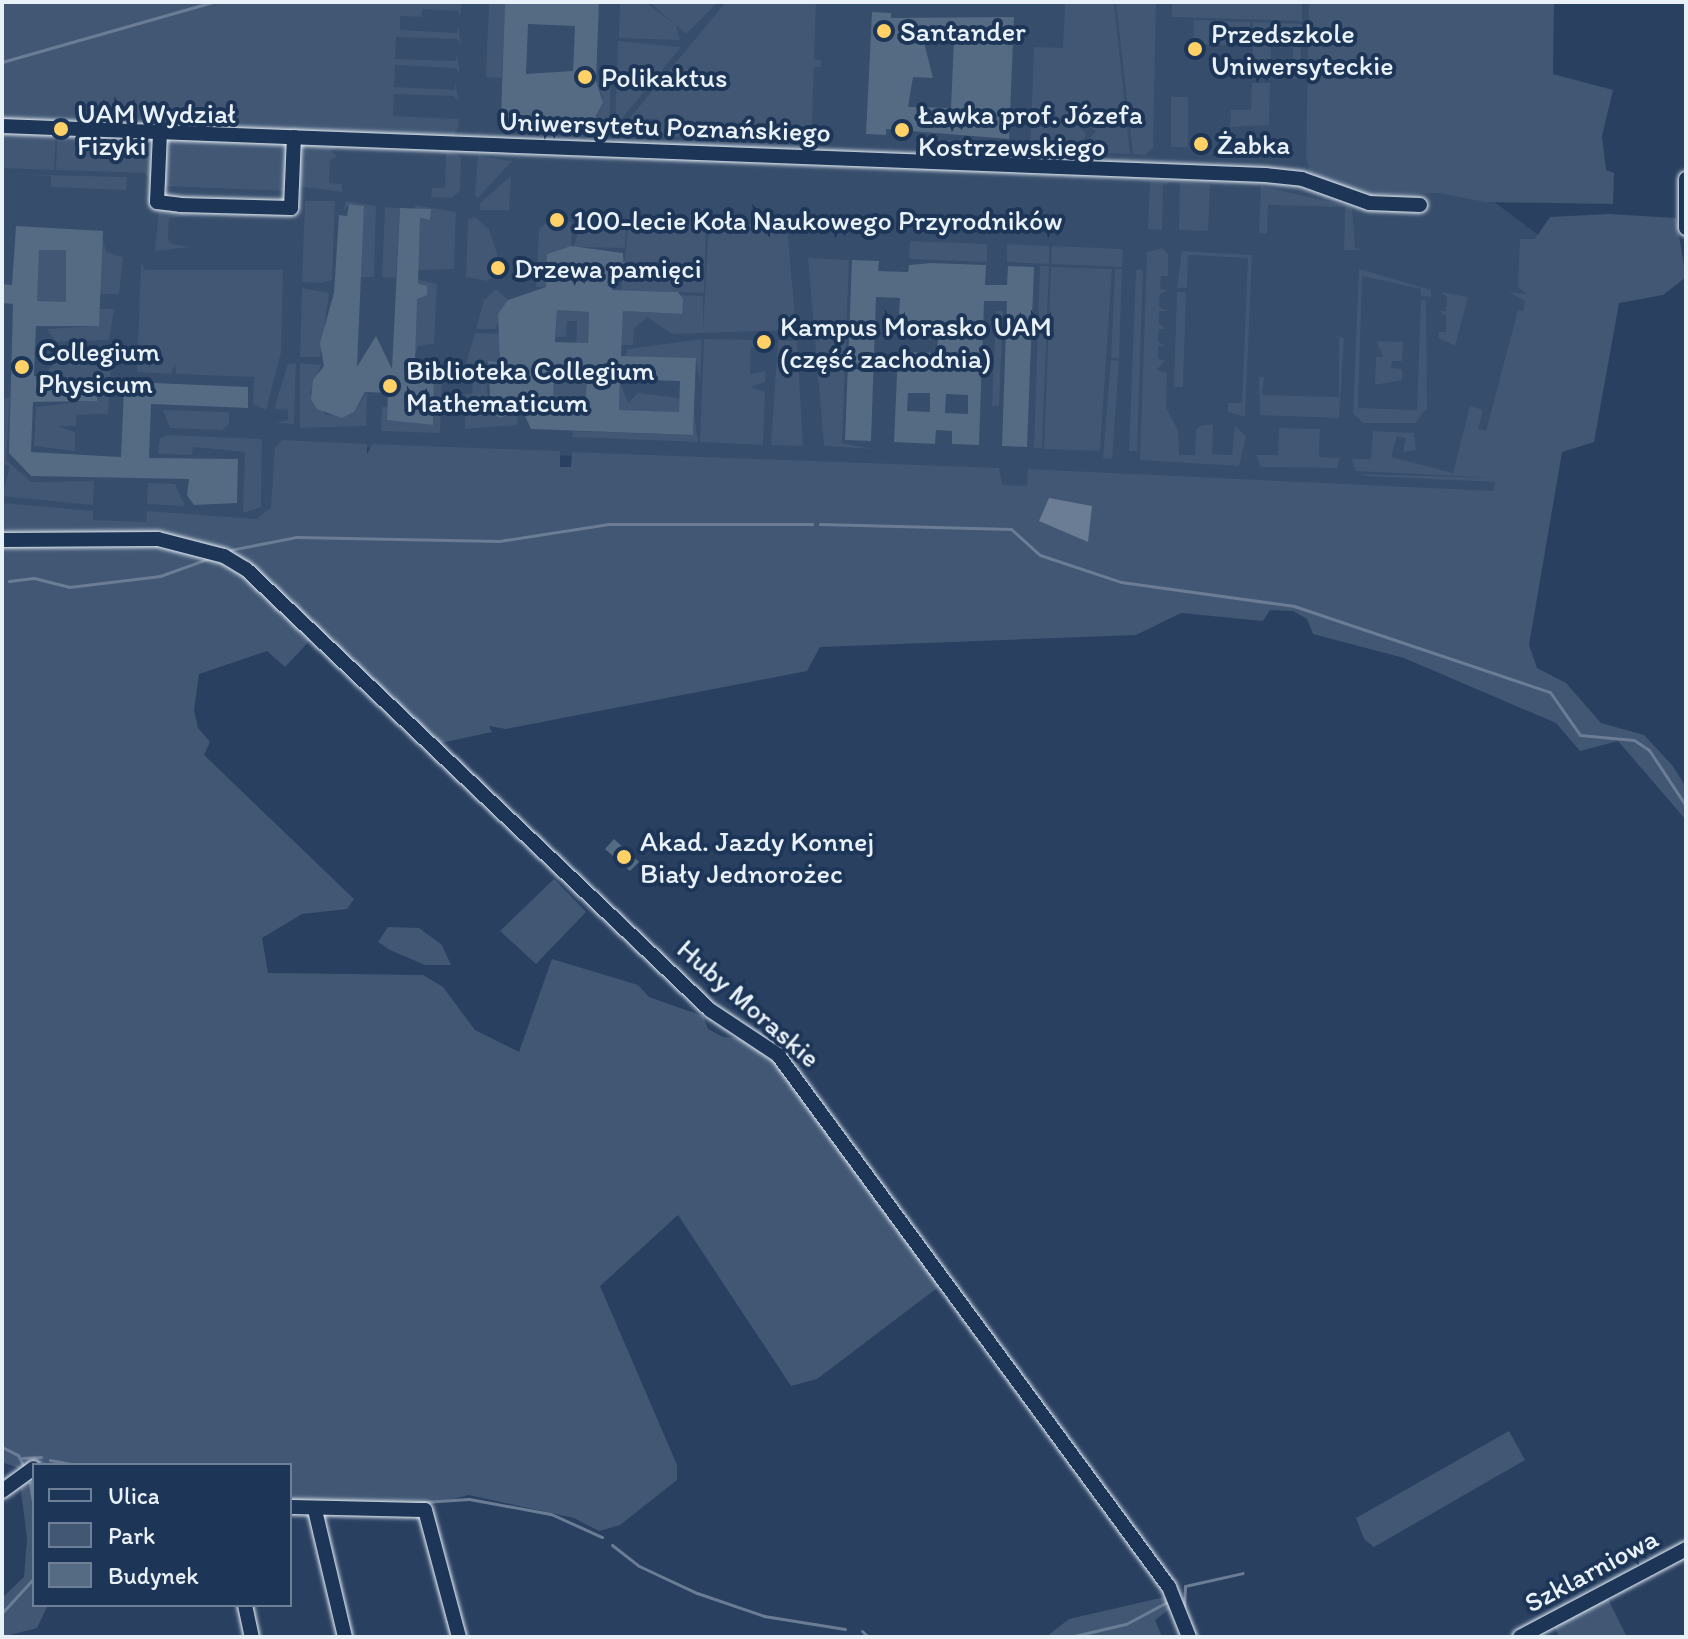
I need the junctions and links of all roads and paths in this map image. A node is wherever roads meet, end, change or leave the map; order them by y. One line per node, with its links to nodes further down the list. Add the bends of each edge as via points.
1 (2, 126): 2 (street, Uniwersytetu Poznańskiego)
2 (160, 133): 3 (street, Uniwersytetu Poznańskiego); 3 (street, via 157,202 180,205 291,208)
3 (294, 137): 5 (street, Uniwersytetu Poznańskiego, via 1265,175 1302,179 1369,203)
4 (1686, 179): 6 (street)
5 (1420, 205)
6 (1686, 228)
7 (2, 540): 17 (street, Huby Moraskie, via 158,539 224,556 246,569 710,1010 778,1055 1169,1587)
8 (32, 1469): 9 (street)
9 (2, 1491)
10 (292, 1507): 11 (street)
11 (315, 1510): 15 (street); 16 (street, via 425,1510)
12 (1686, 1549): 18 (street, Szklarniowa)
13 (245, 1607): 14 (street)
14 (252, 1637)
15 (345, 1637)
16 (459, 1637)
17 (1189, 1637)
18 (1520, 1637)

